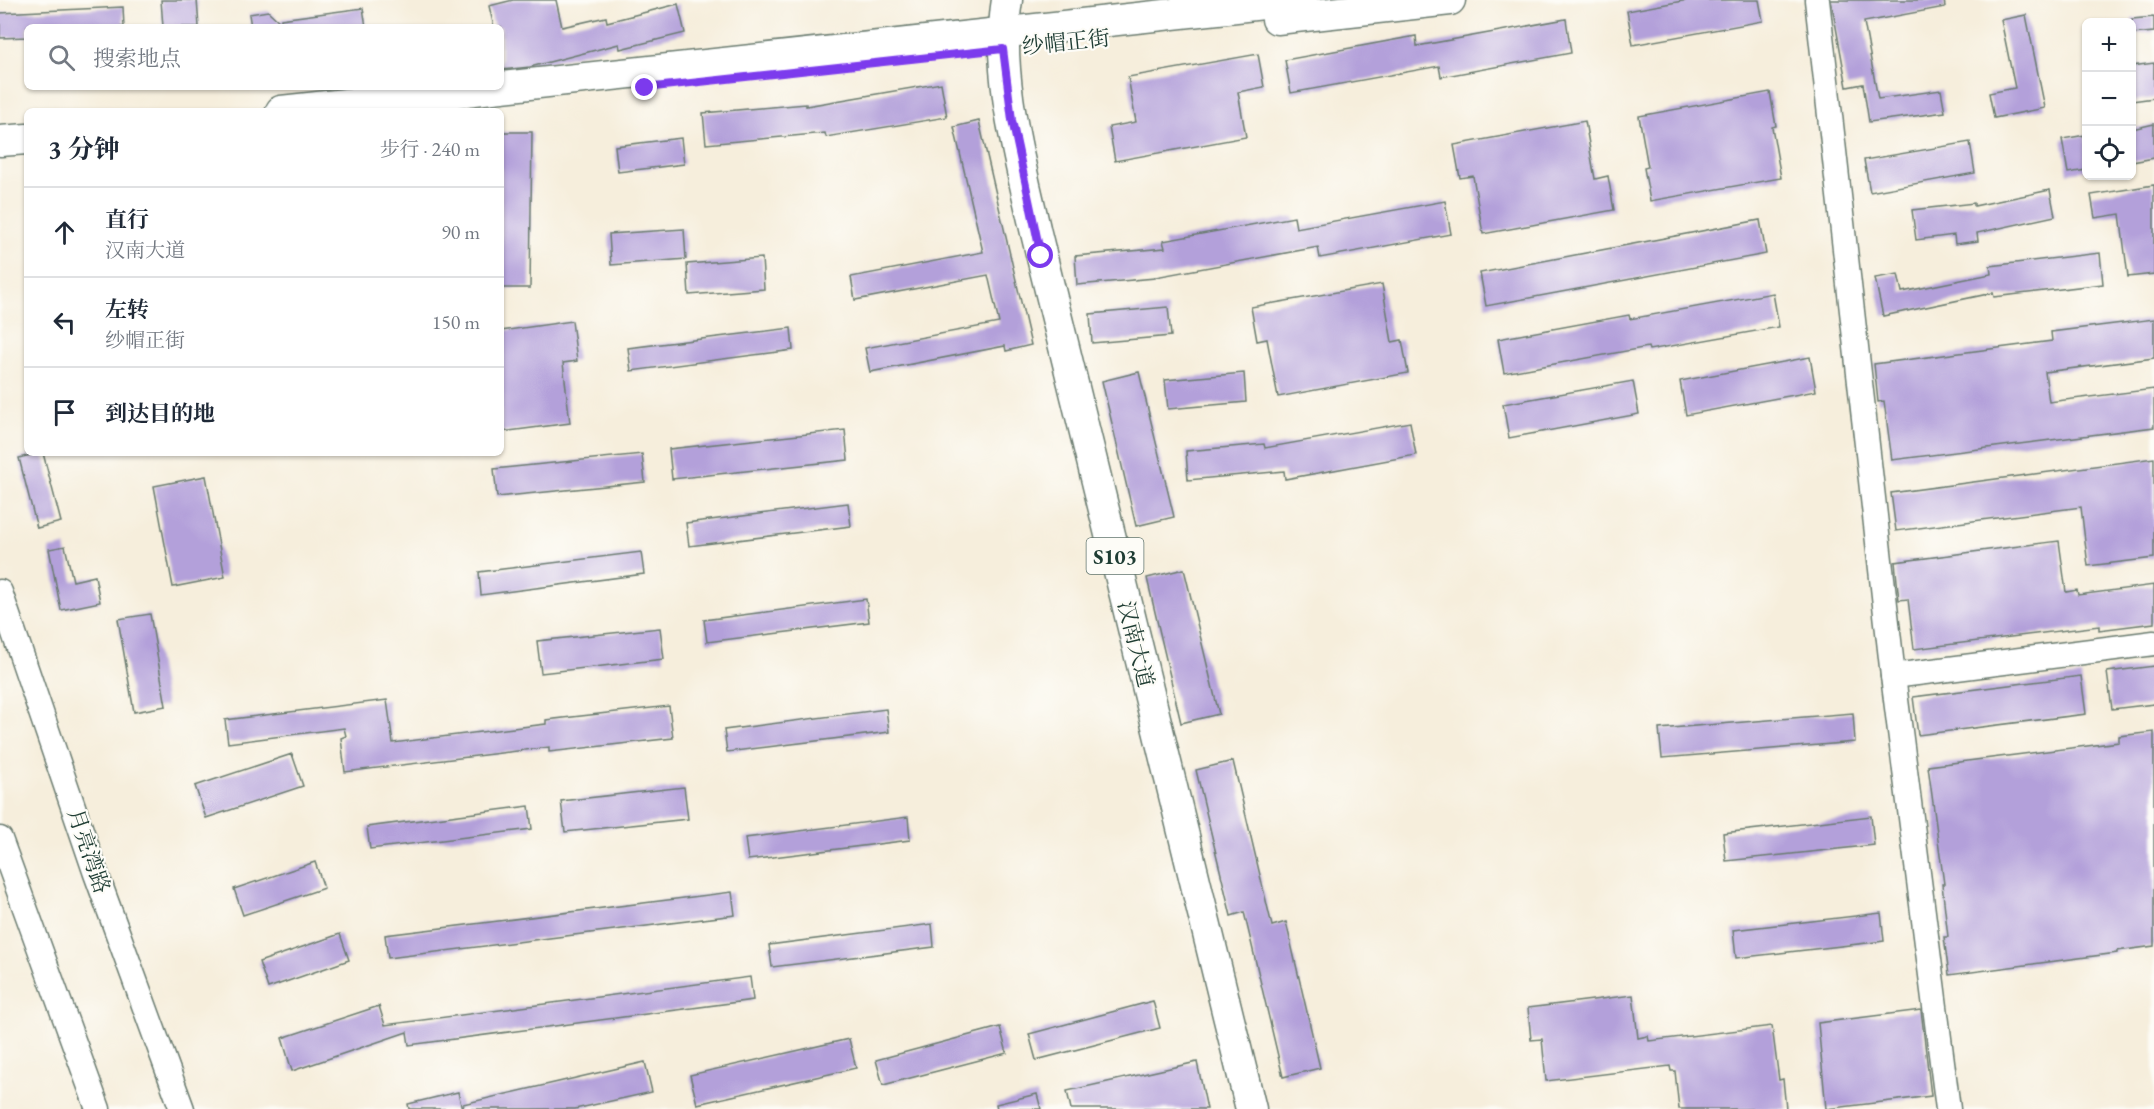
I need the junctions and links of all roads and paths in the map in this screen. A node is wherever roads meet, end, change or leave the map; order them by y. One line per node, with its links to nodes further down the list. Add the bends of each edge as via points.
1 (1007, 0): 5 (main road, 汉南大道 / S103)
2 (1302, 0): 5 (main road, 纱帽正街)
3 (1450, 0): 5 (main road, 纱帽正街)
4 (1817, 0): 16 (street)
5 (1003, 41): 6 (main road, 纱帽正街); 9 (main road, 纱帽正街); 20 (main road, 汉南大道 / S103, via 1012,120 1035,233)
6 (504, 89)
7 (498, 90): 8 (main road, 纱帽正街)
8 (312, 108)
9 (455, 108)
10 (24, 139): 11 (main road)
11 (0, 141)
12 (24, 155): 13 (main road)
13 (0, 158)
14 (0, 592): 19 (street, 月亮湾路, via 95,871)
15 (2154, 643): 16 (street)
16 (1893, 676): 21 (street)
17 (0, 839): 18 (street)
18 (98, 1109)
19 (182, 1109)
20 (1251, 1109)
21 (1948, 1109)

